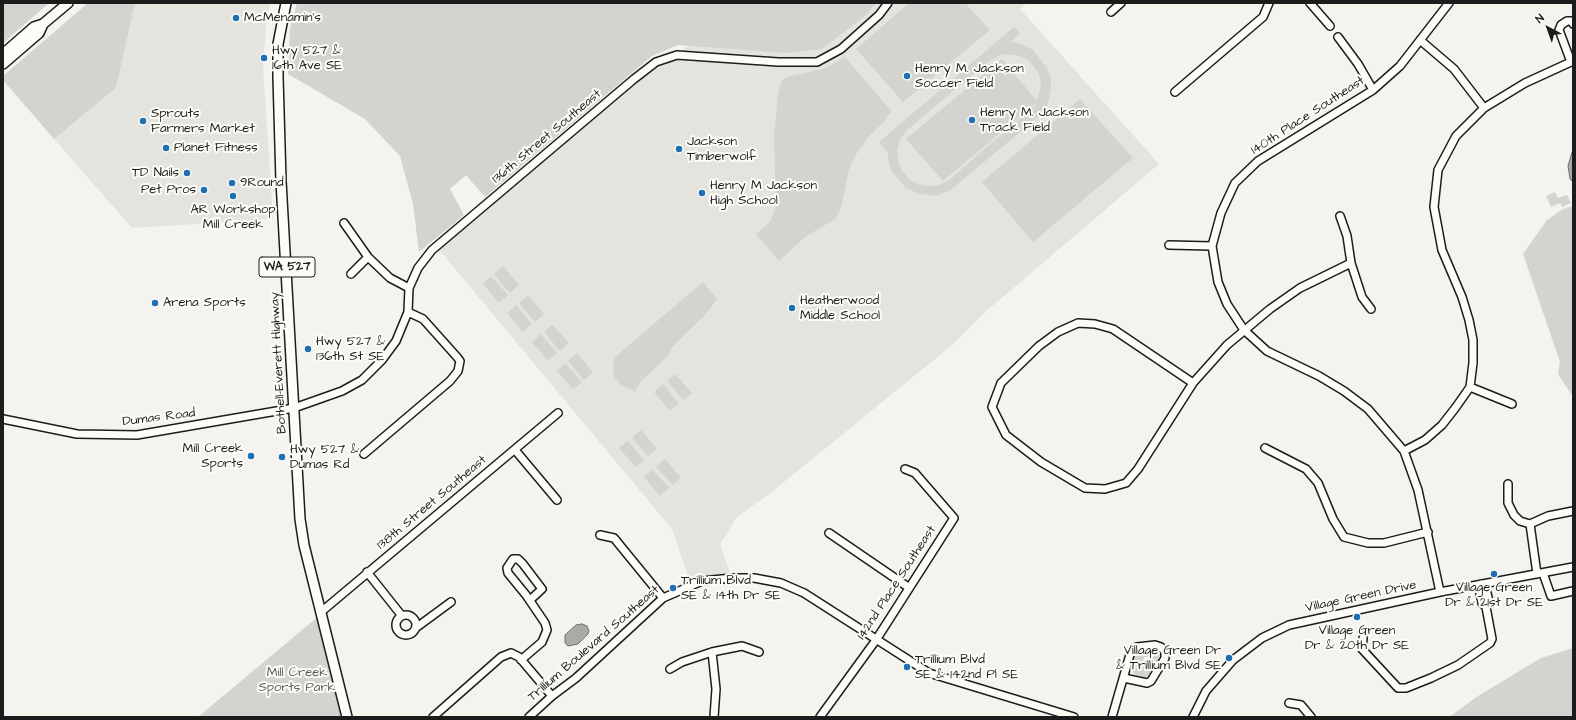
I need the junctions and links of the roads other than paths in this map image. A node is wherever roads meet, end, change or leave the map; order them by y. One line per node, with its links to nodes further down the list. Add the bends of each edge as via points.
1 (68, 3): 9 (main road)
2 (286, 3): 34 (main road, Bothell-Everett Highway / WA 527, via 278,44 278,77 281,181)
3 (888, 3): 27 (street, 136th Street Southeast, via 879,15 841,48 817,62 677,56 656,62 432,250 418,268)
4 (1121, 3): 8 (street)
5 (1269, 3): 18 (street, via 1263,16)
6 (1310, 3): 11 (street)
7 (1449, 3): 13 (street, 140th Place Southeast)
8 (1111, 12)
9 (43, 24): 14 (main road, via 34,27); 16 (main road, via 39,33)
10 (1573, 24): 15 (street, via 1572,21 1567,21 1559,30)
11 (1330, 26)
12 (1338, 37): 17 (street)
13 (1420, 40): 17 (street, 140th Place Southeast, via 1400,66); 19 (street, via 1454,69)
14 (3, 54)
15 (1572, 61): 19 (street, via 1525,83)
16 (3, 64)
17 (1373, 90): 23 (street, 140th Place Southeast, via 1258,161 1235,183 1221,213)
18 (1175, 92)
19 (1484, 108): 32 (street, via 1456,136 1438,170 1435,183 1434,207 1442,250 1462,297 1473,340)
20 (1340, 216): 25 (street, via 1347,236)
21 (344, 223): 24 (street)
22 (1169, 245): 23 (street)
23 (1212, 246): 30 (street, via 1218,282 1227,304)
24 (368, 257): 26 (street); 27 (street, via 390,278)
25 (1351, 263): 28 (street, via 1362,297); 30 (street, via 1300,288)
26 (351, 274)
27 (409, 288): 29 (street, 136th Street Southeast)
28 (1371, 309)
29 (408, 312): 34 (street, 136th Street Southeast, via 396,341 362,380 342,391); 40 (street, via 423,319 457,357 460,361 458,371 450,381)
30 (1244, 330): 31 (street); 39 (street, via 1267,351 1319,376 1368,408)
31 (1193, 383): 31 (street, via 1113,330 1095,324 1078,323 1058,332 1039,346 1001,382 992,407 1006,435 1040,462 1086,488 1105,489 1126,483 1138,469)
32 (1470, 388): 33 (street); 39 (street, via 1442,426 1425,440)
33 (1512, 404)
34 (294, 408): 36 (street, Dumas Road, via 137,435 77,434); 59 (main road, Bothell-Everett Highway / WA 527, via 300,519 304,545)
35 (558, 414): 38 (street, 138th Street Southeast)
36 (3, 419)
37 (1265, 448): 46 (street, via 1306,468 1318,483 1333,519 1344,537 1368,543 1384,543)
38 (515, 450): 43 (street); 50 (street, 138th Street Southeast)
39 (1404, 451): 46 (street, via 1418,490)
40 (364, 454)
41 (906, 469): 53 (street, 142nd Place Southeast, via 915,473 954,518)
42 (1508, 484): 45 (street, via 1508,504 1514,515 1520,521)
43 (557, 500)
44 (1573, 511): 45 (street, via 1548,516)
45 (1530, 524): 51 (street)
46 (1428, 532): 55 (street)
47 (829, 534): 53 (street)
48 (600, 536): 56 (street, via 614,538)
49 (1573, 567): 51 (street, Village Green Drive)
50 (367, 572): 59 (street, 138th Street Southeast); 60 (street)
51 (1540, 574): 52 (street, Village Green Drive); 54 (street, via 1551,596)
52 (1481, 584): 55 (street, Village Green Drive); 62 (street, via 1488,593 1489,602 1486,607 1492,639 1458,665 1406,688 1398,688 1362,648)
53 (908, 587): 63 (street, 142nd Place Southeast)
54 (1573, 591)
55 (1440, 592): 78 (street, Village Green Drive, via 1289,625 1262,638 1219,674 1206,691)
56 (663, 598): 63 (street, Trillium Boulevard Southeast, via 702,580 754,578 781,583 804,593); 69 (street, Trillium Boulevard Southeast, via 576,678)
57 (530, 600): 57 (street, via 508,573 507,568 512,559 518,559 542,589); 66 (street, via 547,630 542,642)
58 (451, 602): 61 (street)
59 (322, 612): 71 (main road, Bothell-Everett Highway / WA 527)
60 (402, 616): 61 (street, via 412,616 416,621); 61 (street, via 396,624 400,633 410,635)
61 (416, 628)
62 (1363, 638)
63 (876, 640): 75 (street, 142nd Place Southeast); 76 (street, Trillium Boulevard Southeast, via 929,672)
64 (712, 652): 65 (street, via 742,646); 67 (street); 74 (street, via 716,689)
65 (759, 652)
66 (521, 660): 69 (street); 72 (street, via 511,653 501,657)
67 (670, 668)
68 (1124, 678): 68 (street, via 1131,651 1137,647 1161,646 1165,658 1151,681 1147,683); 77 (street)
69 (552, 696): 73 (street, Trillium Boulevard Southeast)
70 (1289, 703): 79 (street, via 1301,705)
71 (347, 717)
72 (432, 717)
73 (529, 717)
74 (714, 717)
75 (820, 717)
76 (1074, 717)
77 (1112, 717)
78 (1193, 717)
79 (1311, 717)

